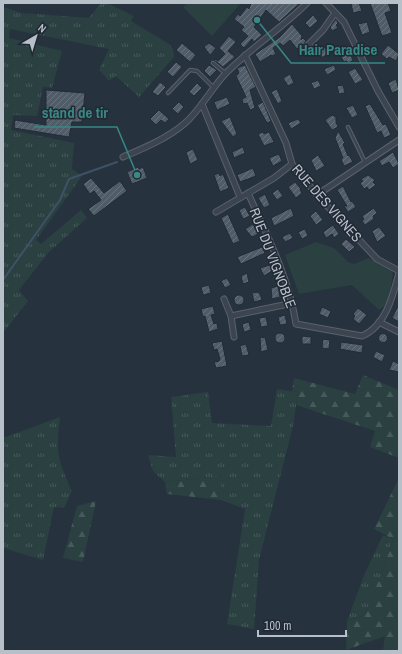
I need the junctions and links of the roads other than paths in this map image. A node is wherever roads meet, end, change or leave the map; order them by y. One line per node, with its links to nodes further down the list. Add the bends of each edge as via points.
1 (307, 3): 5 (street, via 288,22)
2 (326, 3): 3 (street)
3 (335, 13): 4 (street); 12 (street, via 344,22)
4 (307, 46)
5 (245, 55): 7 (street); 16 (street, RUE DES VIGNES, via 286,143)
6 (213, 63): 7 (lane)
7 (226, 73): 8 (street)
8 (214, 88): 9 (lane, via 197,71 190,70); 10 (street)
9 (168, 93)
10 (202, 104): 14 (street, via 185,124 157,142); 19 (street)
11 (348, 127): 15 (lane)
12 (399, 127)
13 (399, 140): 15 (street)
14 (123, 157)
15 (366, 163): 18 (street)
16 (292, 164): 17 (street); 18 (street, RUE DES VIGNES)
17 (248, 193): 19 (street); 23 (street, RUE DU VIGNOBLE, via 275,253)
18 (317, 195): 21 (street, RUE DES VIGNES, via 378,259)
19 (240, 197): 20 (street)
20 (216, 212)
21 (399, 272): 25 (street, RUE DU VIGNOBLE, via 391,302)
22 (224, 299): 24 (street)
23 (293, 303): 24 (street); 25 (street, RUE DU VIGNOBLE, via 296,324 362,336 369,333)
24 (231, 316): 27 (street)
25 (379, 322): 26 (street)
26 (399, 332)
27 (234, 337)

